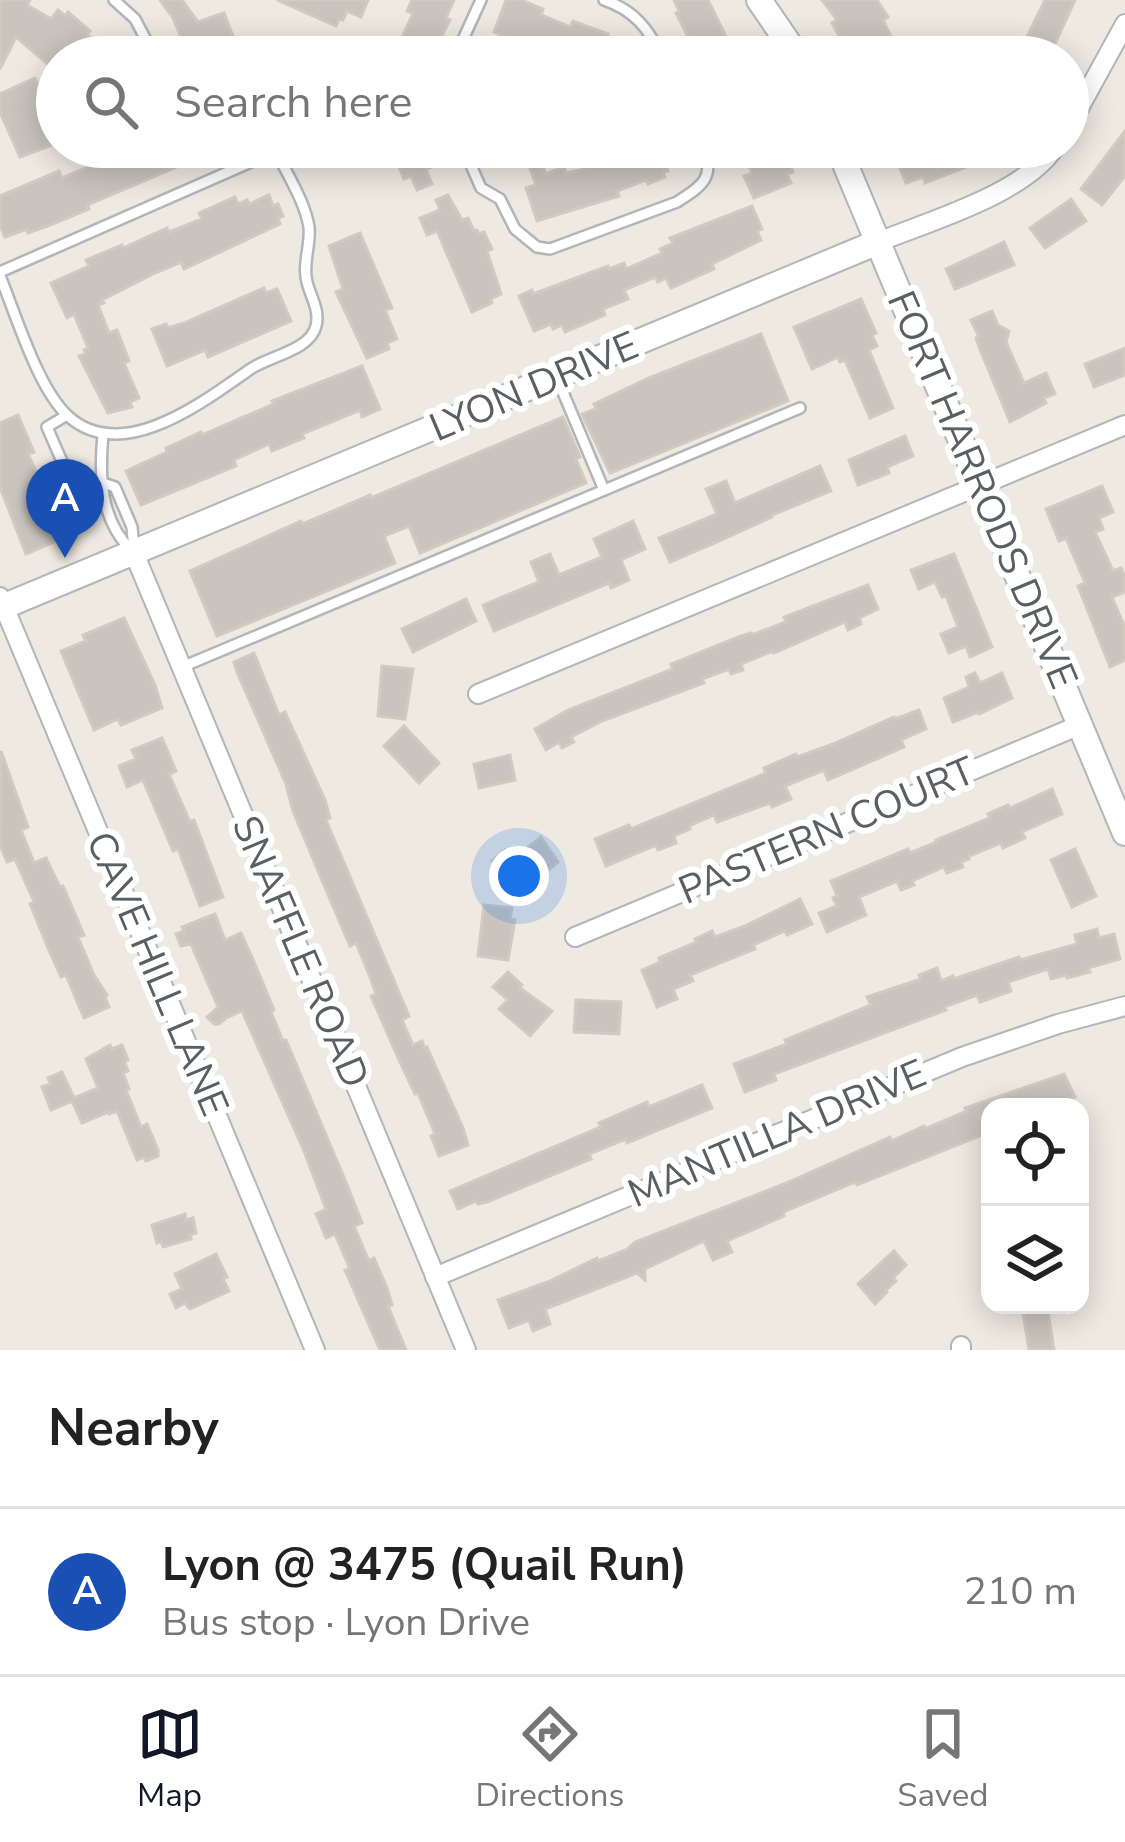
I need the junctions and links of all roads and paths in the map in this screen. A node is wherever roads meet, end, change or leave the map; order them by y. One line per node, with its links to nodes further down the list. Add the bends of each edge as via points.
1 (114, 0): 7 (lane)
2 (481, 0): 8 (lane)
3 (759, 0): 10 (street)
4 (611, 1): 5 (lane)
5 (631, 5): 9 (lane)
6 (1125, 24): 11 (street)
7 (144, 36)
8 (465, 36)
9 (650, 36)
10 (784, 36)
11 (1089, 90)
12 (238, 168): 19 (lane)
13 (284, 168): 24 (lane, via 308,222 305,278 317,309 315,333 196,407 131,434)
14 (473, 168): 15 (lane, via 515,229 550,249 677,202)
15 (710, 168)
16 (847, 168): 18 (street, FORT HARRODS DRIVE)
17 (1036, 168): 18 (street, LYON DRIVE)
18 (878, 242): 20 (street, LYON DRIVE); 26 (street, FORT HARRODS DRIVE)
19 (0, 274): 22 (lane, via 44,381)
20 (557, 378): 27 (lane); 28 (street, LYON DRIVE)
21 (800, 408): 27 (lane)
22 (67, 415): 24 (lane); 25 (lane, via 46,427 77,496)
23 (1125, 425): 26 (street)
24 (103, 434): 25 (lane)
25 (104, 483): 28 (lane, via 115,488 132,527)
26 (980, 485): 31 (street); 32 (street, FORT HARRODS DRIVE)
27 (604, 490): 30 (lane)
28 (134, 553): 29 (street, LYON DRIVE); 30 (street, SNAFFLE ROAD)
29 (1, 604): 37 (street, CAVE HILL LANE)
30 (182, 667): 36 (street, SNAFFLE ROAD)
31 (478, 694)
32 (1080, 725): 33 (street, FORT HARRODS DRIVE); 34 (street, PASTERN COURT)
33 (1125, 833)
34 (575, 937)
35 (1125, 1006): 36 (street, MANTILLA DRIVE, via 962,1057)
36 (435, 1277): 38 (street, SNAFFLE ROAD)
37 (315, 1350)
38 (466, 1350)

